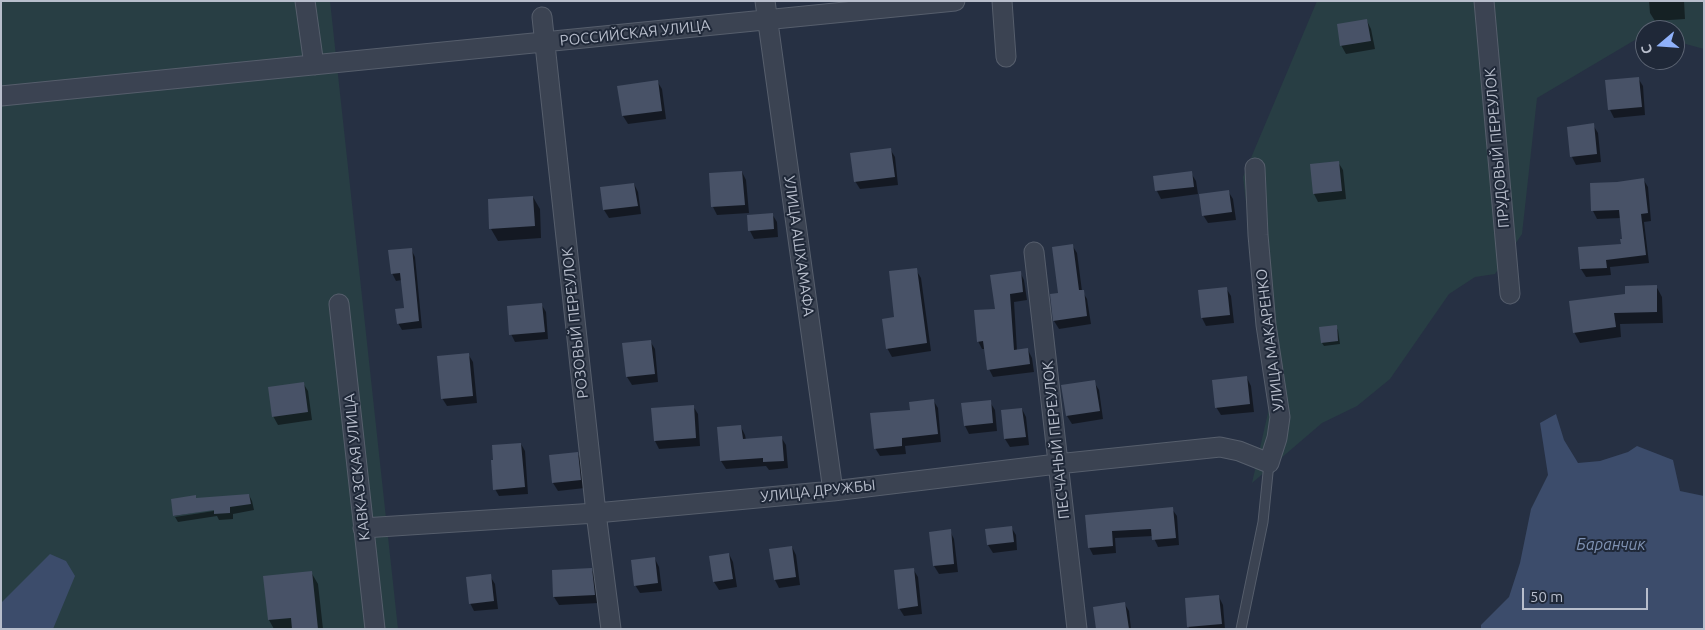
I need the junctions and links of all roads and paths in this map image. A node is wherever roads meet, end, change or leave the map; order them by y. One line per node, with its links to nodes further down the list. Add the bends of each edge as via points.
1 (305, 1): 10 (street)
2 (765, 1): 7 (street, УЛИЦА АШХАМАФА)
3 (955, 1): 7 (street, РОССИЙСКАЯ УЛИЦА)
4 (1002, 1): 9 (street)
5 (1484, 1): 14 (street, ПРУДОВЫЙ ПЕРЕУЛОК)
6 (542, 17): 8 (street, РОЗОВЫЙ ПЕРЕУЛОК)
7 (768, 20): 8 (street, РОССИЙСКАЯ УЛИЦА); 18 (street, УЛИЦА АШХАМАФА)
8 (545, 42): 10 (street, РОССИЙСКАЯ УЛИЦА); 19 (street, РОЗОВЫЙ ПЕРЕУЛОК)
9 (1006, 57)
10 (314, 65): 11 (street, РОССИЙСКАЯ УЛИЦА)
11 (1, 96)
12 (1255, 168): 16 (street, УЛИЦА МАКАРЕНКО, via 1266,325 1280,417)
13 (1034, 252): 17 (street, ПЕСЧАНЫЙ ПЕРЕУЛОК)
14 (1510, 294)
15 (339, 304): 20 (street, КАВКАЗCКАЯ УЛИЦА)
16 (1269, 463): 17 (street, УЛИЦА ДРУЖБЫ, via 1220,447); 24 (lane, УЛИЦА МАКАРЕНКО, via 1263,522)
17 (1057, 464): 18 (street, УЛИЦА ДРУЖБЫ); 23 (street, ПЕСЧАНЫЙ ПЕРЕУЛОК)
18 (833, 491): 19 (street, УЛИЦА ДРУЖБЫ)
19 (596, 513): 20 (street, УЛИЦА ДРУЖБЫ); 22 (street, РОЗОВЫЙ ПЕРЕУЛОК)
20 (363, 528): 21 (street, КАВКАЗCКАЯ УЛИЦА)
21 (375, 629)
22 (611, 629)
23 (1077, 629)
24 (1241, 629)

